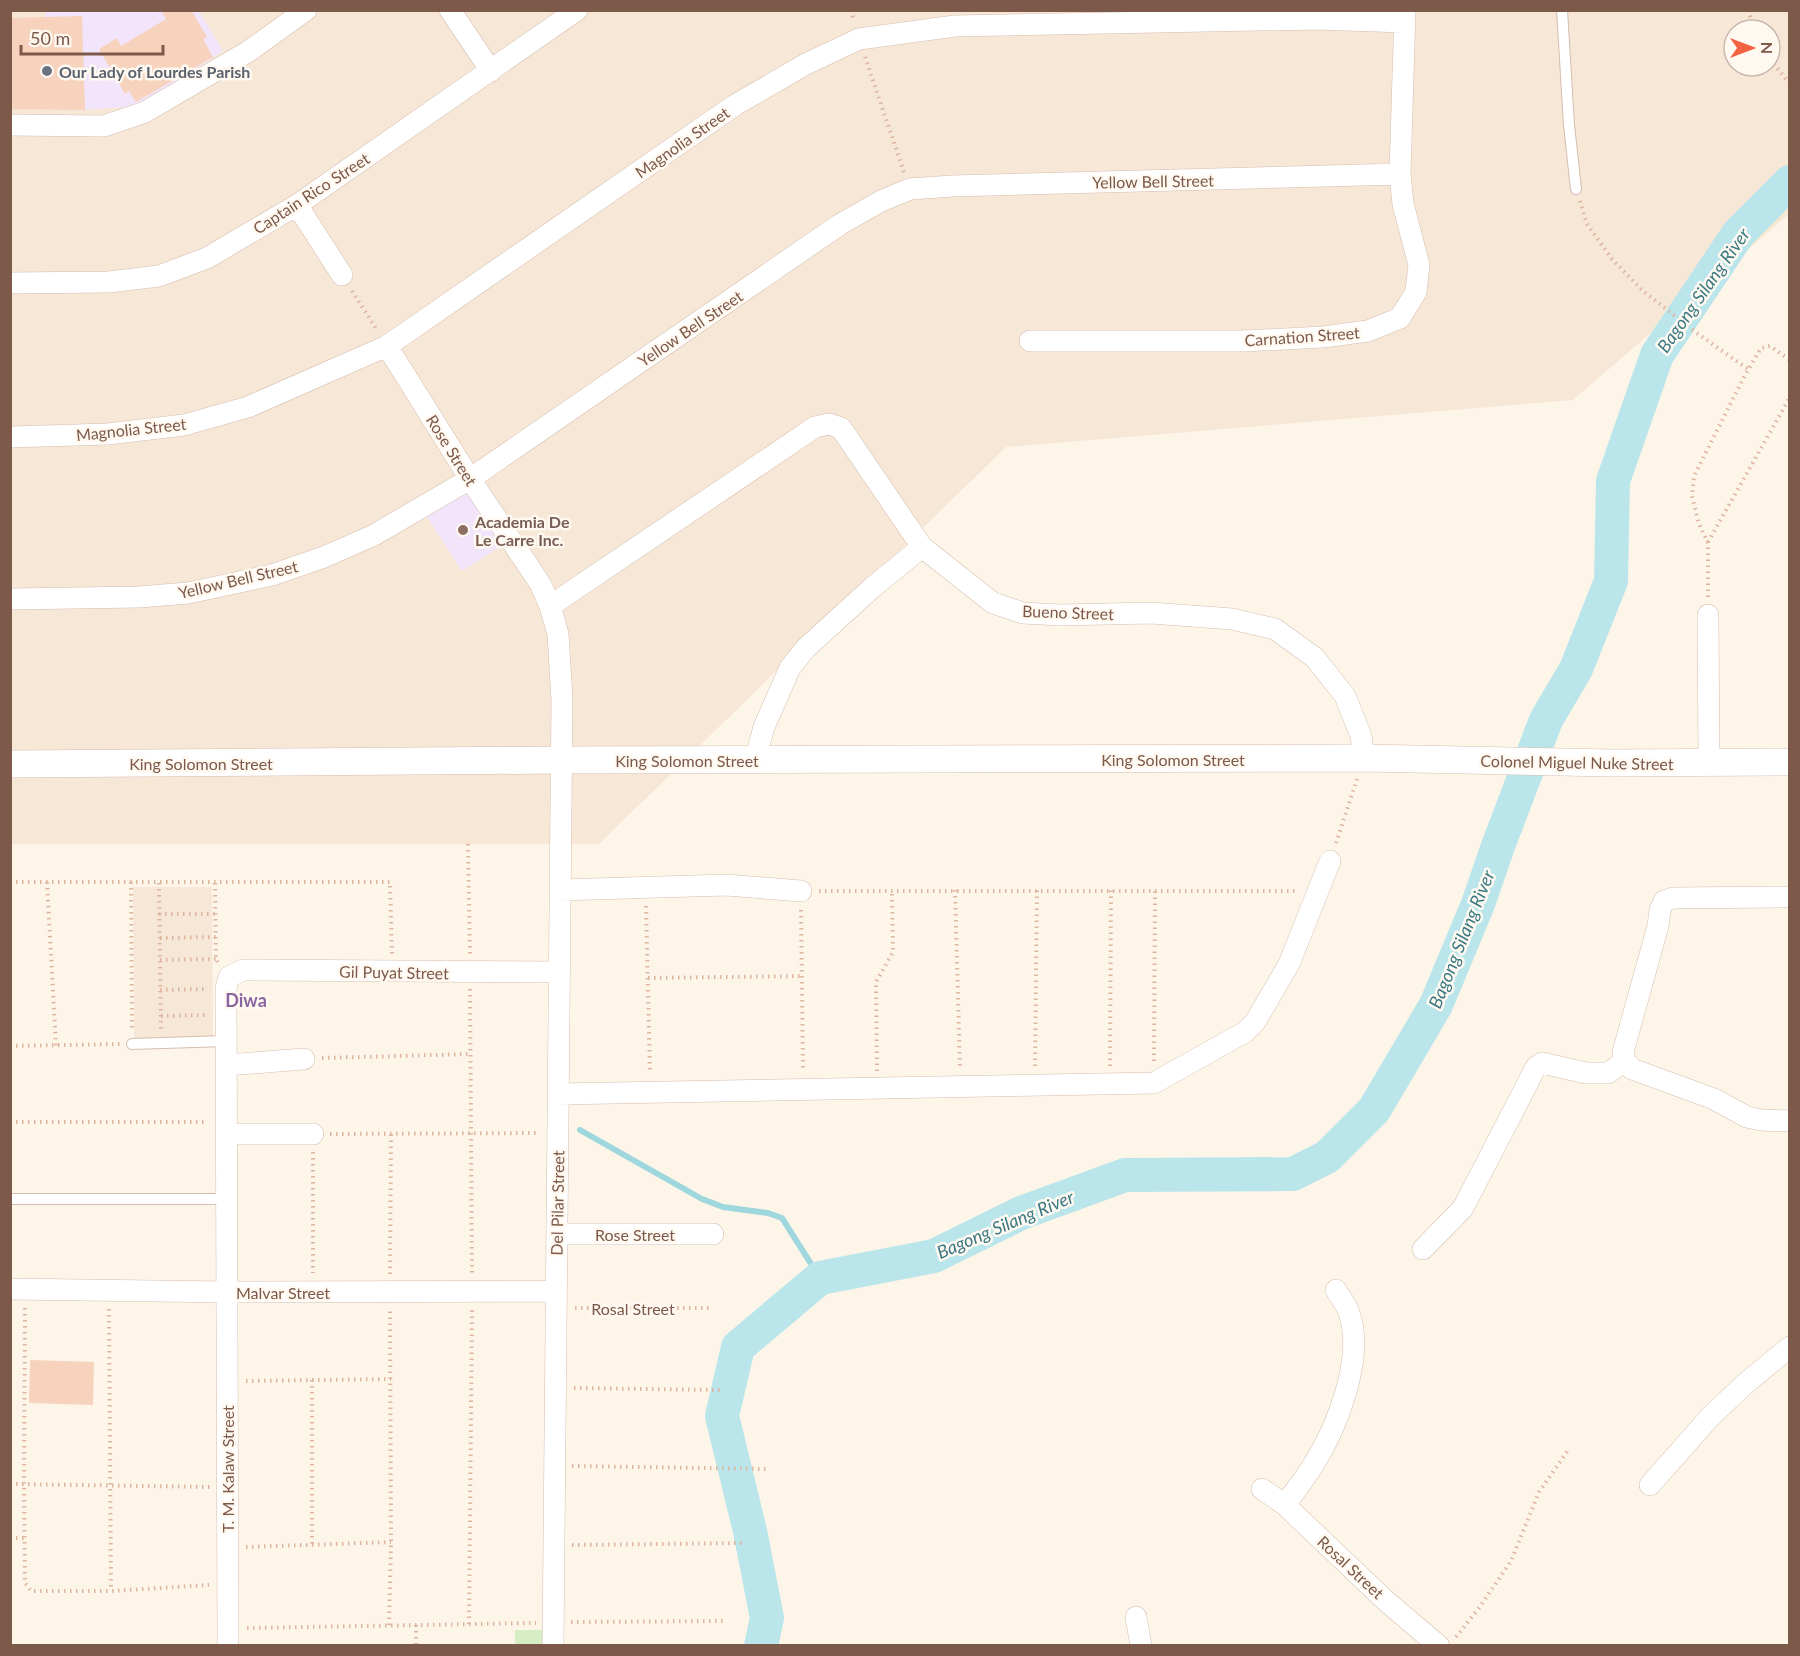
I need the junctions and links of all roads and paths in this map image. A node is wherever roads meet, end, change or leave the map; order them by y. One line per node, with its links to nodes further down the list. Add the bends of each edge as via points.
1 (306, 10): 8 (street, via 249,51 145,111 104,126)
2 (450, 10): 7 (street)
3 (577, 10): 7 (street, Captain Rico Street)
4 (1562, 10): 11 (lane)
5 (1405, 16): 6 (street, Magnolia Street, via 956,26); 9 (street, Carnation Street)
6 (859, 39): 10 (path); 16 (street, Magnolia Street, via 735,105)
7 (491, 70): 12 (street, Captain Rico Street)
8 (10, 125)
9 (1400, 174): 10 (street, Yellow Bell Street); 15 (street, Carnation Street, via 1403,204 1419,265 1416,292 1400,318 1368,330 1323,337)
10 (910, 189): 21 (street, Yellow Bell Street, via 839,225)
11 (1576, 189): 18 (path, via 1587,224 1612,259 1643,291)
12 (297, 205): 13 (street); 14 (street, Captain Rico Street, via 207,258 159,276 109,282)
13 (342, 275): 16 (path)
14 (10, 283)
15 (1030, 341)
16 (387, 346): 20 (street, Magnolia Street, via 248,407 184,425 108,434); 21 (street, Rose Street)
17 (1790, 360): 18 (path, via 1766,346)
18 (1748, 369): 22 (path, via 1694,476 1692,496)
19 (1790, 398): 22 (path)
20 (10, 438)
21 (470, 479): 24 (street, Yellow Bell Street, via 374,535 272,575 188,593); 25 (street, Rose Street, via 526,561)
22 (1708, 543): 26 (path)
23 (922, 547): 25 (street, Bueno Street, via 841,428 829,424 815,427); 27 (street, Bueno Street, via 993,603 1023,613 1151,613 1232,619 1275,629 1315,658 1344,696 1361,736); 29 (street, via 806,648 790,668 764,727)
24 (10, 599)
25 (550, 606): 28 (street, Rose Street, via 558,634)
26 (1708, 615): 31 (street)
27 (1364, 758): 29 (street, King Solomon Street); 31 (street, Colonel Miguel Nuke Street); 34 (path)
28 (561, 760): 29 (street, King Solomon Street); 32 (street, King Solomon Street); 41 (street, Del Pilar Street)
29 (755, 760)
30 (1790, 762): 31 (street, Colonel Miguel Nuke Street)
31 (1709, 763)
32 (10, 764)
33 (468, 844): 58 (path)
34 (1330, 861): 48 (street)
35 (10, 882): 36 (path)
36 (47, 882): 37 (path); 69 (path)
37 (130, 882): 38 (path); 67 (path)
38 (159, 882): 39 (path); 50 (path)
39 (215, 883): 51 (path); 56 (path, via 390,882)
40 (645, 888): 41 (street); 46 (street, via 726,885); 60 (path)
41 (560, 890): 57 (street, Del Pilar Street)
42 (892, 890): 43 (path); 46 (path); 78 (path, via 893,952 876,982)
43 (955, 890): 44 (path); 77 (path)
44 (1037, 890): 45 (path); 76 (path)
45 (1111, 890): 47 (path); 75 (path)
46 (801, 891): 59 (path)
47 (1155, 891): 48 (path); 74 (path)
48 (1320, 891): 74 (street, via 1289,963 1255,1022 1245,1032)
49 (1790, 897): 72 (street, via 1664,901 1623,1052)
50 (159, 914): 51 (path); 53 (path)
51 (216, 914): 52 (path)
52 (216, 937): 53 (path); 54 (path)
53 (160, 938): 55 (path)
54 (216, 959): 55 (path); 61 (path)
55 (160, 960): 62 (path)
56 (392, 972): 58 (street, Gil Puyat Street); 61 (street, Gil Puyat Street, via 243,970)
57 (560, 972): 58 (street, Gil Puyat Street); 81 (street, Del Pilar Street)
58 (470, 973): 70 (path)
59 (802, 976): 60 (path); 79 (path)
60 (648, 978): 80 (path)
61 (227, 983): 62 (path); 63 (street, T. M. Kalaw Street)
62 (160, 990): 64 (path)
63 (225, 1015): 64 (path); 65 (street, T. M. Kalaw Street)
64 (161, 1016): 66 (path)
65 (226, 1041): 66 (lane); 73 (street, T. M. Kalaw Street)
66 (161, 1043): 67 (lane)
67 (132, 1044): 69 (path)
68 (10, 1046): 69 (path)
69 (56, 1046)
70 (471, 1054): 71 (path); 85 (path)
71 (304, 1059): 73 (street)
72 (1625, 1061): 82 (street, via 1632,1069 1714,1099 1748,1117); 93 (street, via 1608,1073 1586,1073 1542,1063 1536,1067 1463,1208)
73 (226, 1065): 84 (street, T. M. Kalaw Street)
74 (1154, 1083): 75 (street)
75 (1110, 1084): 76 (street)
76 (1035, 1085): 77 (street)
77 (960, 1086): 78 (street)
78 (877, 1088): 79 (street)
79 (803, 1089): 80 (street)
80 (651, 1092): 81 (street)
81 (558, 1094): 86 (street, Del Pilar Street)
82 (1790, 1121)
83 (10, 1122): 84 (path)
84 (226, 1128): 87 (street); 90 (street, T. M. Kalaw Street)
85 (471, 1133): 86 (path); 88 (path); 98 (path)
86 (558, 1133): 91 (street, Del Pilar Street)
87 (313, 1134): 88 (path); 100 (path)
88 (391, 1134): 97 (path)
89 (10, 1199): 90 (lane)
90 (226, 1199): 99 (street, T. M. Kalaw Street)
91 (557, 1234): 92 (street, Rose Street); 101 (street, Del Pilar Street)
92 (713, 1234)
93 (1423, 1249)
94 (18, 1289): 95 (street, Malvar Street); 113 (path)
95 (109, 1290): 99 (street, Malvar Street); 115 (path)
96 (1336, 1290): 118 (street, via 1348,1310 1354,1358 1330,1431 1312,1467)
97 (390, 1291): 98 (street, Malvar Street); 100 (street, Malvar Street); 104 (path)
98 (472, 1291): 101 (street, Malvar Street); 131 (path)
99 (227, 1292): 100 (street, Malvar Street); 106 (street, T. M. Kalaw Street)
100 (313, 1292)
101 (556, 1300): 102 (path, Rosal Street); 107 (street, Del Pilar Street)
102 (709, 1308)
103 (1790, 1347): 114 (street, via 1710,1417)
104 (391, 1379): 105 (path); 121 (path)
105 (312, 1380): 106 (path); 123 (path)
106 (227, 1382): 116 (street, T. M. Kalaw Street)
107 (555, 1388): 108 (path); 110 (street, Del Pilar Street)
108 (721, 1390)
109 (1569, 1449): 139 (path, via 1539,1492 1511,1561)
110 (554, 1465): 111 (path); 124 (street, Del Pilar Street)
111 (766, 1469)
112 (10, 1484): 113 (path)
113 (24, 1484): 115 (path); 120 (path)
114 (1650, 1485)
115 (110, 1486): 116 (path); 127 (path)
116 (227, 1487): 125 (street, T. M. Kalaw Street)
117 (1262, 1489): 118 (street, Rosal Street)
118 (1285, 1505): 138 (street, Rosal Street)
119 (10, 1538): 120 (path)
120 (24, 1538): 127 (path, via 26,1583 31,1591)
121 (391, 1542): 123 (path); 132 (path)
122 (743, 1543): 124 (path)
123 (312, 1545): 125 (path)
124 (554, 1545): 129 (street, Del Pilar Street)
125 (227, 1548): 126 (street, T. M. Kalaw Street)
126 (228, 1584): 127 (path); 134 (street, T. M. Kalaw Street)
127 (111, 1591)
128 (1136, 1617): 137 (street)
129 (553, 1622): 130 (path); 131 (path); 136 (street, Del Pilar Street)
130 (726, 1622)
131 (469, 1624): 133 (path)
132 (389, 1625): 133 (path); 134 (path)
133 (416, 1625): 135 (path)
134 (228, 1637)
135 (416, 1646)
136 (553, 1646)
137 (1141, 1646)
138 (1439, 1646)
139 (1449, 1646)

